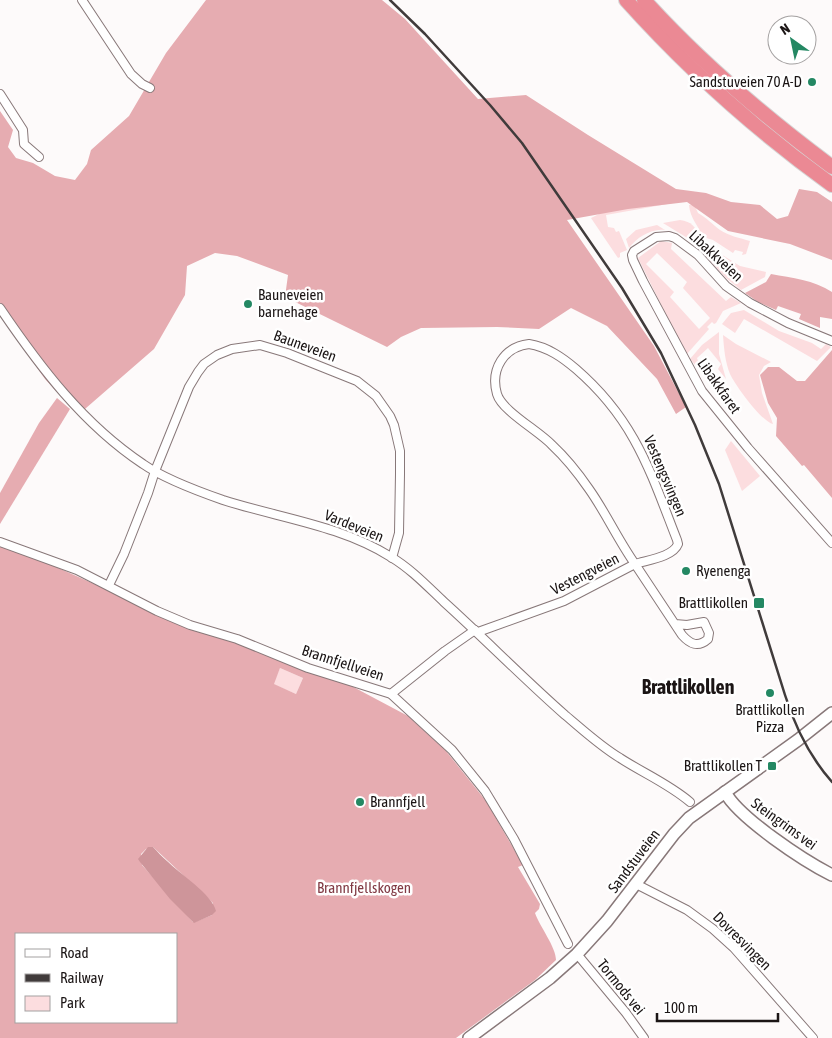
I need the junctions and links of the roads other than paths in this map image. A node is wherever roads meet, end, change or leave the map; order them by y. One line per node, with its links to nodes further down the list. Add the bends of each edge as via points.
1 (82, 0): 4 (street, via 131,74)
2 (626, 0): 8 (highway, via 726,101 780,147)
3 (644, 0): 7 (highway, via 737,92)
4 (150, 88)
5 (0, 94): 6 (street, via 23,130 24,144)
6 (39, 157)
7 (832, 167)
8 (832, 185)
9 (661, 236): 11 (street, Libakkveien, via 686,244 726,286 761,311); 14 (street, Libakkfaret, via 650,240 632,255 685,362 702,391 748,448)
10 (0, 308): 12 (street, Vardeveien, via 54,383 79,410 116,444)
11 (832, 341)
12 (155, 471): 15 (street, Vardeveien, via 223,500 334,530); 15 (street, Bauneveien, via 189,387 204,364 232,349 260,345 287,353 357,381 376,396 390,416 400,451 399,533); 17 (street, Bauneveien)
13 (0, 542): 17 (street, Brannfjellveien)
14 (832, 542)
15 (392, 558): 19 (street, Vardeveien)
16 (635, 564): 16 (street, Vestengsvingen, via 578,473 551,443 500,400 494,378 504,356 514,348 537,345 565,359 608,401 643,454 678,544 676,549 664,555); 18 (street, Vestengveien); 19 (street, Vestengveien, via 564,601)
17 (109, 585): 20 (street, Brannfjellveien, via 190,625)
18 (675, 624)
19 (477, 631): 20 (street, Vestengveien, via 444,651); 23 (street, Vardeveien, via 548,699 608,750)
20 (391, 694): 26 (street, Brannfjellveien, via 452,750 485,791 514,839)
21 (832, 713): 22 (street, Sandstuveien)
22 (725, 792): 24 (street, Steingrims vei, via 744,814); 25 (street, Sandstuveien, via 677,830)
23 (690, 802)
24 (832, 875)
25 (636, 884): 27 (street, Sandstuveien); 30 (street, Dovresvingen, via 687,910 713,928)
26 (568, 944)
27 (577, 954): 28 (street, Sandstuveien); 29 (street, Tormods vei)
28 (469, 1038)
29 (644, 1038)
30 (813, 1038)

